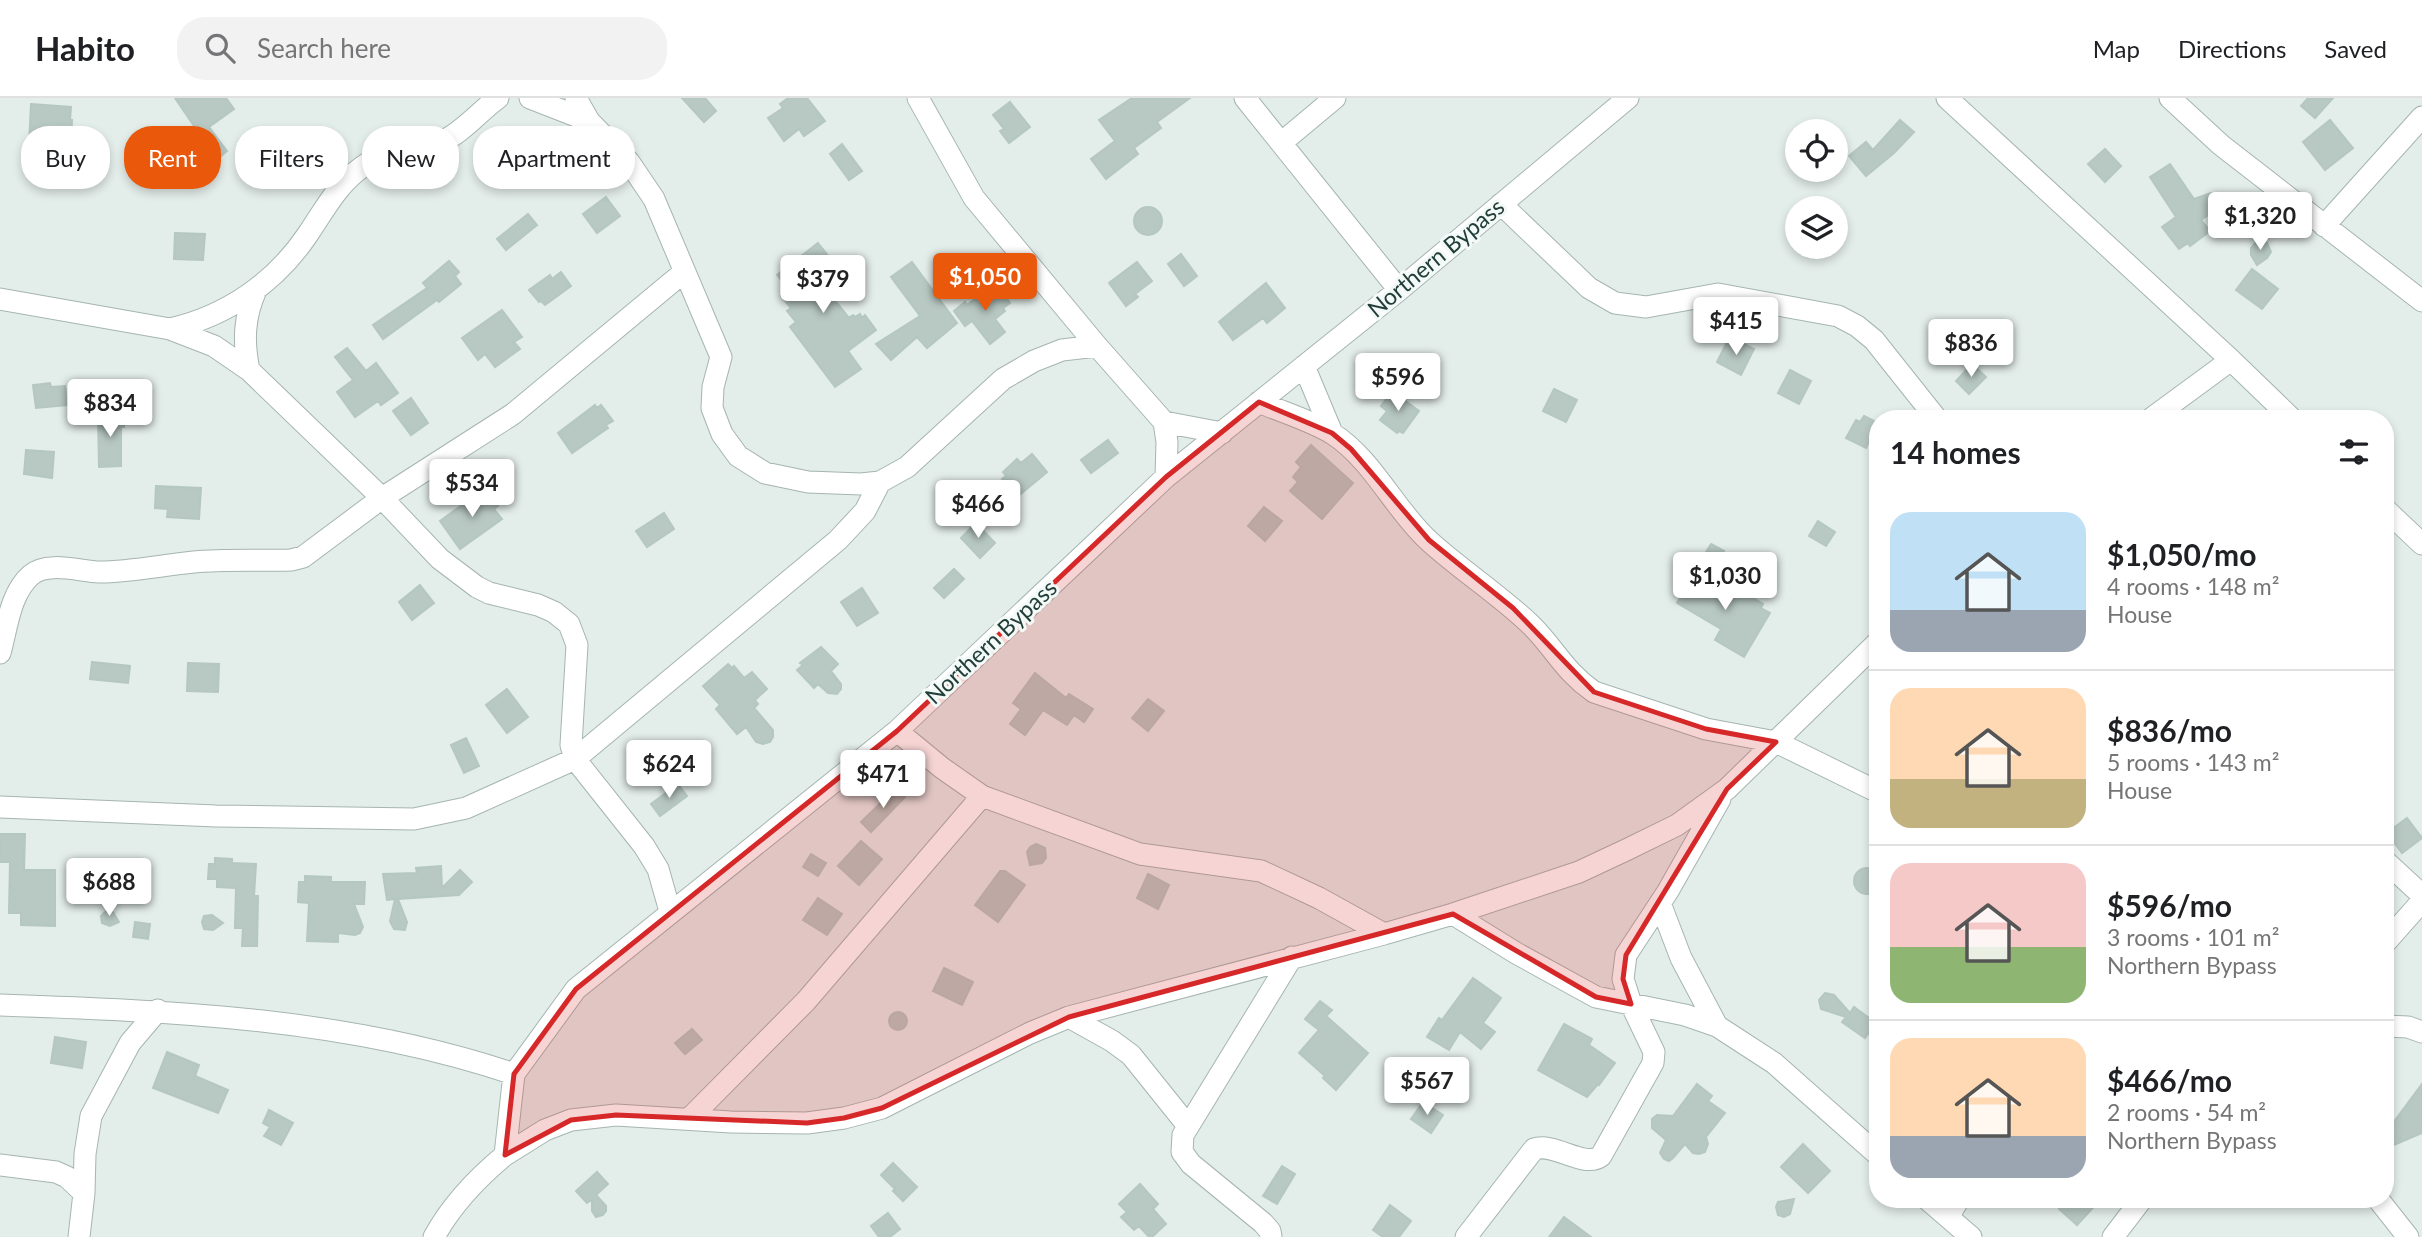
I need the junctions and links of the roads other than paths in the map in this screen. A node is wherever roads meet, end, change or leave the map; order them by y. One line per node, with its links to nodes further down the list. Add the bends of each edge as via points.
1 (498, 98): 16 (street, via 443,141 399,149 362,167 339,187 289,260)
2 (530, 98): 11 (street)
3 (576, 98): 11 (street)
4 (918, 98): 21 (street, via 974,198)
5 (1245, 98): 12 (street)
6 (1335, 98): 12 (street)
7 (1628, 98): 13 (street, Northern Bypass)
8 (1947, 98): 22 (street)
9 (2170, 98): 14 (street, via 2221,145)
10 (2422, 117): 14 (street)
11 (589, 121): 15 (street, via 643,181)
12 (1281, 143): 17 (street)
13 (1501, 204): 17 (street, Northern Bypass); 26 (street, via 1589,288 1615,303 1646,307 1718,294 1838,316 1874,340)
14 (2324, 226): 19 (street)
15 (684, 272): 33 (street, via 721,357 712,408 722,434 738,456 765,473 808,482); 34 (street, via 513,414)
16 (256, 290): 20 (street, via 217,313); 24 (street, via 245,332)
17 (1399, 290): 23 (street, Northern Bypass)
18 (0, 299): 20 (street)
19 (2422, 301)
20 (170, 328): 24 (street, via 214,346)
21 (1097, 345): 29 (street); 33 (street, via 1062,350 1003,379 907,467)
22 (2231, 360): 27 (street); 28 (street)
23 (1304, 366): 25 (street, Northern Bypass); 31 (street)
24 (249, 370): 34 (street)
25 (1259, 402): 30 (street, Northern Bypass); 31 (street)
26 (1930, 410)
27 (2163, 410)
28 (2283, 410)
29 (1164, 422): 30 (street); 32 (street)
30 (1222, 433): 32 (street, Northern Bypass)
31 (1332, 433): 40 (street, via 1351,449 1407,518 1513,608 1586,687 1706,729)
32 (1166, 477): 39 (street, Northern Bypass)
33 (880, 482): 41 (street, via 865,511 838,540)
34 (382, 498): 38 (street, via 316,549 291,560 194,562 98,572 47,568 33,573 13,603); 41 (street, via 440,559 477,587 538,605 569,624 577,645 571,745)
35 (2394, 518): 36 (street)
36 (2422, 544)
37 (1869, 651): 40 (street)
38 (0, 653)
39 (897, 731): 44 (street); 50 (street, Northern Bypass)
40 (1776, 742): 42 (street); 43 (street)
41 (575, 759): 45 (street, via 466,808 414,818); 50 (street, via 644,846 658,869)
42 (1869, 788)
43 (1727, 789): 49 (street); 51 (street, via 1676,825 1579,872)
44 (982, 796): 53 (street, via 1140,854 1261,872); 63 (street, via 806,1001)
45 (0, 807)
46 (2394, 869): 47 (street)
47 (2422, 895)
48 (2422, 901): 52 (street)
49 (1660, 903): 55 (street, via 1626,955 1623,979); 59 (street, via 1681,958)
50 (670, 911): 62 (street, Northern Bypass, via 576,989)
51 (1452, 914): 53 (street); 55 (street, via 1596,997)
52 (2394, 933)
53 (1384, 934): 54 (street)
54 (1292, 957): 58 (street); 64 (street)
55 (1631, 1004): 59 (street); 75 (street, via 1650,1040 1653,1063 1601,1156 1590,1161 1543,1146 1534,1149)
56 (0, 1005): 57 (street)
57 (158, 1010): 62 (street, via 262,1019 364,1036 461,1056); 68 (street, via 130,1043 91,1116)
58 (1069, 1017): 63 (street, via 882,1108 807,1123); 64 (street, via 1131,1055)
59 (1717, 1026): 65 (street, via 1774,1063)
60 (2394, 1026): 61 (street)
61 (2422, 1032)
62 (514, 1074): 66 (street, Northern Bypass)
63 (688, 1119): 66 (street, via 616,1115 571,1120)
64 (1188, 1126): 74 (street, via 1182,1152 1263,1223)
65 (1869, 1147)
66 (505, 1155): 73 (street, via 459,1199)
67 (0, 1165): 68 (street, via 56,1172)
68 (84, 1193): 72 (street)
69 (1953, 1208): 76 (street)
70 (2135, 1208): 77 (street)
71 (2385, 1208): 78 (street)
72 (79, 1237)
73 (434, 1237)
74 (1271, 1237)
75 (1466, 1237)
76 (1971, 1237)
77 (2113, 1237)
78 (2407, 1237)

